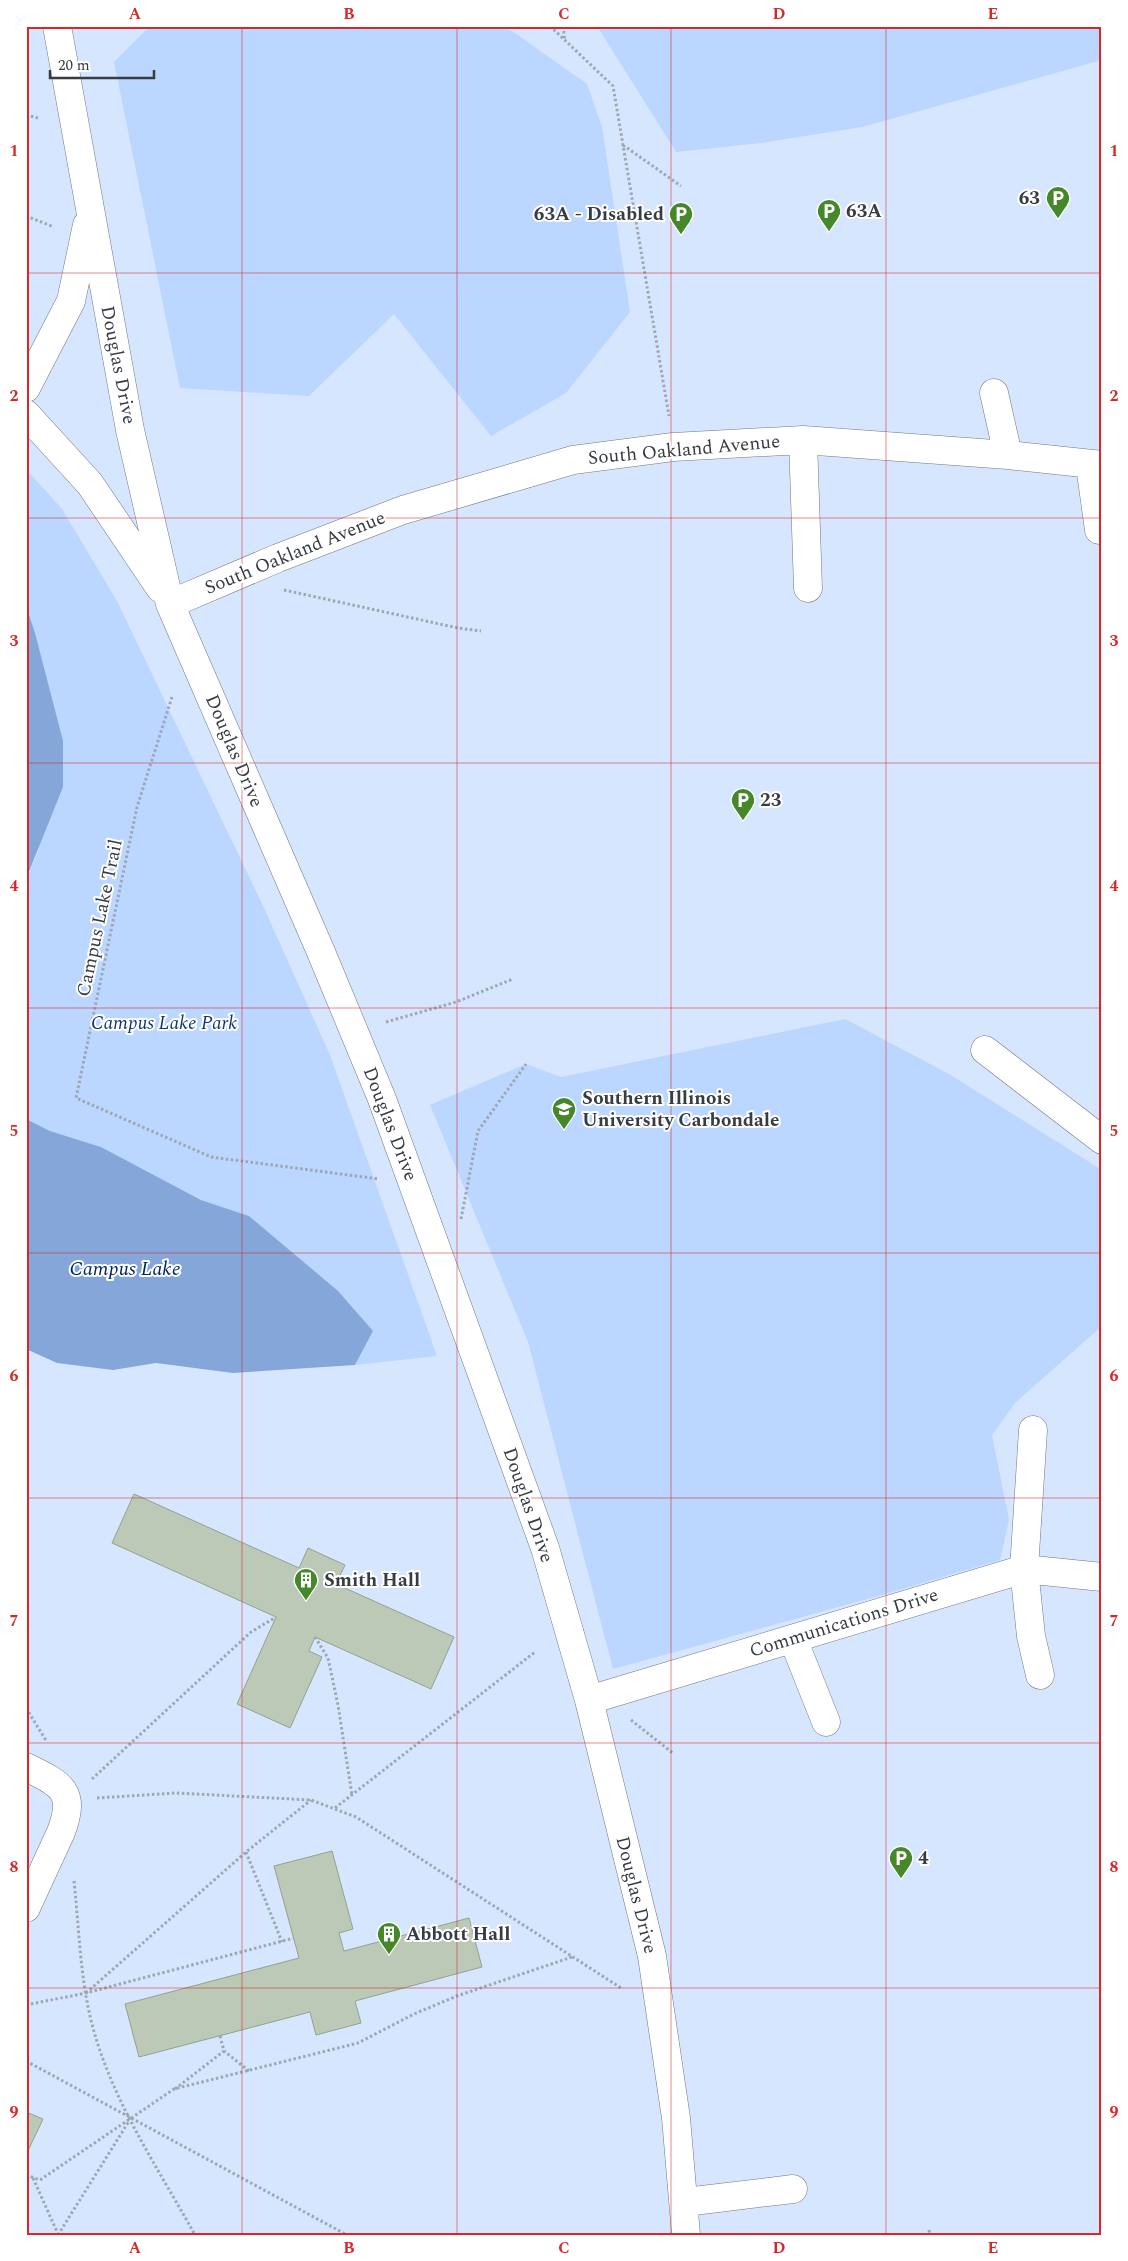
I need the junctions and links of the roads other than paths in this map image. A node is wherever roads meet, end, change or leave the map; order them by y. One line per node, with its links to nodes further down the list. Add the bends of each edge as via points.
1 (57, 26): 2 (street, Douglas Drive)
2 (90, 213): 3 (street, via 71,301); 11 (street, Douglas Drive, via 130,430)
3 (26, 388)
4 (994, 393): 7 (street)
5 (26, 414): 11 (street, via 90,484)
6 (803, 440): 7 (street, South Oakland Avenue); 10 (street); 11 (street, South Oakland Avenue, via 673,447 573,460 403,510)
7 (1008, 455): 8 (street, South Oakland Avenue)
8 (1096, 465): 9 (street)
9 (1099, 530)
10 (808, 588)
11 (170, 604): 19 (street, Douglas Drive, via 382,1099 545,1548)
12 (985, 1050): 13 (street)
13 (1102, 1140)
14 (1033, 1430): 15 (street)
15 (1024, 1569): 16 (street, Communications Drive); 17 (street, Communications Drive); 18 (street, via 1031,1636)
16 (1102, 1578)
17 (793, 1639): 19 (street, Communications Drive); 20 (street)
18 (1040, 1674)
19 (589, 1700): 24 (street, Douglas Drive, via 652,1956)
20 (826, 1722)
21 (26, 1767): 22 (street, via 58,1783 68,1802 61,1832)
22 (26, 1908)
23 (792, 2189): 24 (street)
24 (685, 2202): 25 (street, Douglas Drive)
25 (686, 2235)

